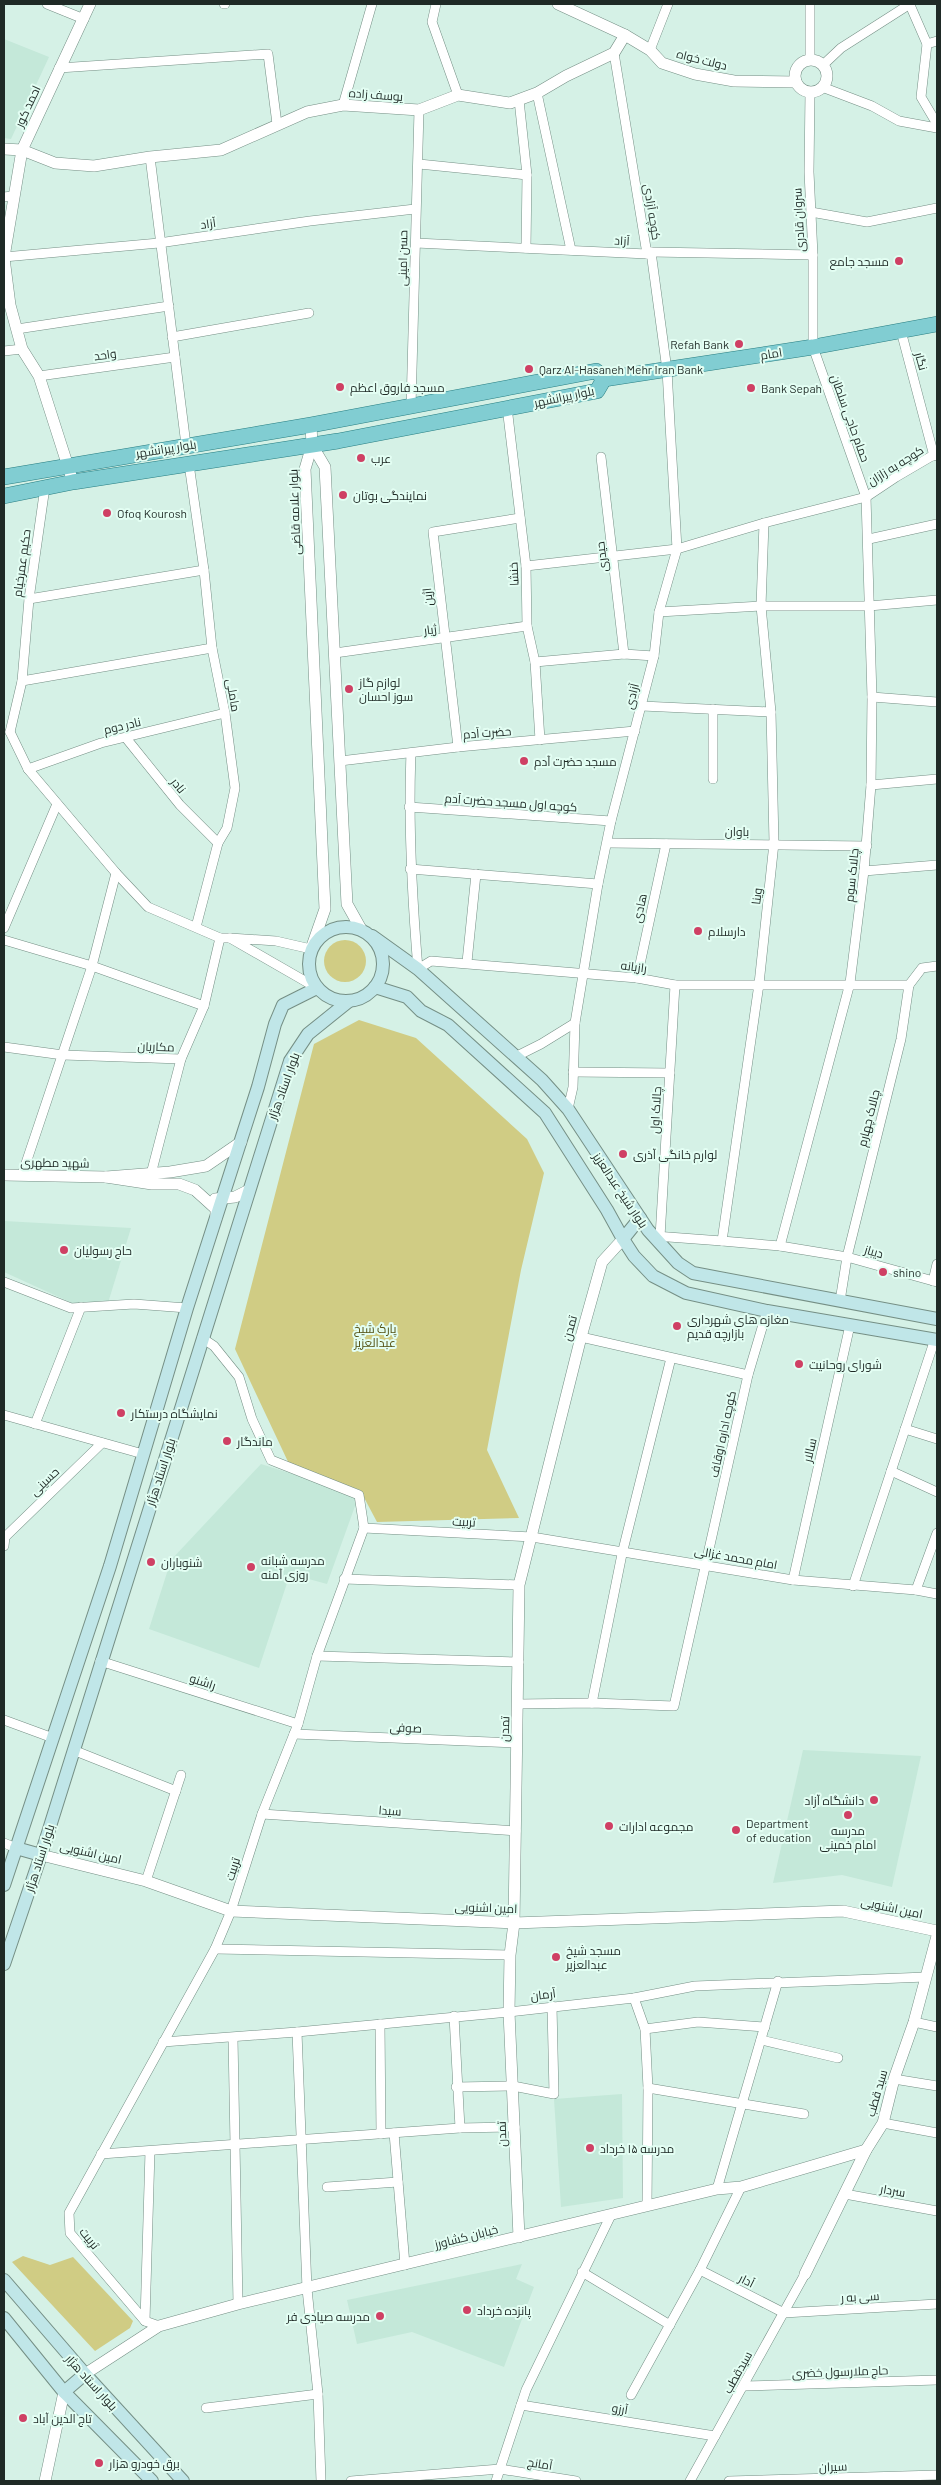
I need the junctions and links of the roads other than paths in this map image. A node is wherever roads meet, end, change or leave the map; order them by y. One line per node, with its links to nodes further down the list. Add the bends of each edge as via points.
1 (47, 4): 9 (street)
2 (90, 4): 9 (street, احمد کور)
3 (372, 4): 24 (street)
4 (436, 4): 22 (street, via 432,22)
5 (558, 4): 10 (street, دولت خواه)
6 (668, 4): 13 (street)
7 (810, 4): 15 (street)
8 (910, 4): 12 (street); 16 (street, via 841,48)
9 (84, 19): 17 (street, احمد کور)
10 (625, 35): 13 (street, دولت خواه); 14 (street)
11 (937, 41): 12 (street)
12 (927, 44): 25 (street, via 921,97)
13 (650, 50): 18 (street, دولت خواه, via 662,63 695,74 734,81)
14 (614, 53): 21 (street, یوسف زاده); 42 (street, کوچه آزادی)
15 (810, 59): 16 (street); 18 (street, via 797,67)
16 (823, 65): 19 (street, via 827,78)
17 (59, 68): 27 (street, via 268,54); 30 (street, احمد کور)
18 (796, 82): 20 (street)
19 (822, 87): 20 (street); 28 (street, via 872,106 899,121)
20 (810, 92): 37 (street, سروان قادری, via 808,172)
21 (536, 93): 23 (street, یوسف زاده); 41 (street)
22 (458, 96): 23 (street, یوسف زاده, via 510,103); 26 (street, یوسف زاده)
23 (519, 100): 33 (street)
24 (343, 105): 26 (street, یوسف زاده); 27 (street, یوسف زاده, via 307,112)
25 (934, 108): 28 (street)
26 (419, 110): 32 (street, حسن امینی)
27 (277, 124): 31 (street, یوسف زاده, via 221,150)
28 (937, 126)
29 (4, 149): 30 (street, یوسف زاده)
30 (22, 150): 31 (street, یوسف زاده, via 55,162 94,166); 34 (street, احمد کور)
31 (150, 156): 38 (street)
32 (419, 164): 33 (street); 36 (street, حسن امینی)
33 (527, 175): 40 (street)
34 (8, 197): 44 (street, احمد کور)
35 (937, 208): 37 (street, via 866,222)
36 (415, 209): 38 (street, آزاد); 39 (street, حسن امینی)
37 (811, 212): 43 (street, سروان قادری)
38 (160, 243): 44 (street, آزاد); 45 (street)
39 (416, 243): 40 (street, آزاد); 58 (street, حسن امینی)
40 (526, 248): 41 (street, آزاد)
41 (572, 250): 42 (street, آزاد)
42 (649, 253): 43 (street, آزاد); 55 (street, کوچه آزادی)
43 (813, 255): 51 (street, سروان قادری)
44 (4, 257): 48 (street, احمد کور)
45 (170, 306): 48 (street); 50 (street)
46 (309, 313): 50 (street)
47 (937, 324): 49 (main road, امام)
48 (17, 329): 52 (street, احمد کور)
49 (901, 331): 51 (main road, امام); 63 (street, نگار)
50 (172, 337): 54 (street)
51 (813, 347): 55 (main road, امام); 71 (street, حمام حاجی سلطان)
52 (22, 349): 53 (street); 56 (street, احمد کور)
53 (4, 351)
54 (175, 357): 56 (street, واحد); 61 (street)
55 (667, 370): 57 (main road, امام); 76 (street, آزادی)
56 (39, 376): 66 (street, احمد کور)
57 (604, 379): 58 (main road, بلوار پیرانشهر, via 596,371); 59 (main road, بلوار پیرانشهر, via 597,391)
58 (411, 407): 60 (main road, بلوار پیرانشهر)
59 (507, 407): 62 (main road, بلوار پیرانشهر); 72 (street, خنشا)
60 (311, 426): 61 (main road, بلوار پیرانشهر); 62 (street)
61 (186, 445): 66 (main road, بلوار پیرانشهر)
62 (312, 445): 65 (main road, بلوار پیرانشهر); 88 (street, via 325,467); 130 (street, بلوار علامه قاضی, via 305,469 325,909)
63 (935, 454): 71 (street, کوچه به زازان)
64 (601, 457): 77 (street, حیدری)
65 (188, 464): 68 (main road, بلوار پیرانشهر); 79 (street, ماملی)
66 (68, 465): 67 (main road, بلوار پیرانشهر); 68 (street, احمد کور)
67 (4, 477)
68 (72, 482): 69 (main road, بلوار پیرانشهر)
69 (45, 487): 70 (main road, بلوار پیرانشهر); 80 (street, حکیم عمرخیام)
70 (4, 496)
71 (866, 498): 73 (street); 75 (street, چالاک سوم)
72 (520, 518): 78 (street, خنشا); 86 (street, اژین, via 433,532)
73 (764, 523): 76 (street); 82 (street, وینا)
74 (937, 524): 75 (street)
75 (869, 538): 83 (street, چالاک سوم)
76 (677, 550): 77 (street); 84 (street, آزادی)
77 (614, 557): 78 (street); 89 (street, حیدری)
78 (526, 566): 85 (street, خنشا)
79 (204, 570): 80 (street); 87 (street, ماملی)
80 (29, 598): 92 (street, حکیم عمرخیام)
81 (937, 600): 83 (street)
82 (761, 606): 83 (street); 84 (street); 97 (street, وینا)
83 (869, 606): 93 (street, چالاک سوم)
84 (659, 612): 90 (street, آزادی)
85 (527, 626): 86 (street, ژیار); 91 (street, خنشا)
86 (444, 640): 88 (street, ژیار); 103 (street, اژین)
87 (212, 648): 92 (street); 98 (street, ماملی)
88 (335, 653): 105 (street)
89 (624, 654): 90 (street); 91 (street)
90 (654, 656): 95 (street, آزادی)
91 (535, 662): 102 (street, خنشا)
92 (22, 682): 100 (street, حکیم عمرخیام)
93 (872, 697): 94 (street); 109 (street, چالاک سوم)
94 (937, 702)
95 (642, 706): 96 (street); 99 (street, آزادی)
96 (712, 709): 97 (street); 107 (street)
97 (770, 712): 115 (street, وینا)
98 (225, 713): 101 (street, نادر دوم); 113 (street, ماملی, via 235,788 227,828)
99 (635, 731): 102 (street, حضرت آدم); 112 (street, آزادی)
100 (7, 734): 106 (street)
101 (126, 738): 106 (street, نادر دوم, via 101,743); 113 (street, نادر, via 180,805)
102 (540, 740): 103 (street, حضرت آدم)
103 (458, 747): 104 (street, حضرت آدم)
104 (411, 753): 105 (street, حضرت آدم); 111 (street)
105 (340, 761): 126 (street, via 347,904)
106 (28, 769): 110 (street)
107 (713, 779)
108 (937, 779): 109 (street)
109 (871, 785): 117 (street, چالاک سوم)
110 (57, 804): 121 (street); 125 (street)
111 (409, 807): 112 (street, کوچه اول مسجد حضرت آدم); 119 (street)
112 (611, 821): 114 (street, آزادی)
113 (218, 843): 124 (street, ماملی)
114 (608, 843): 116 (street, باوان); 123 (street, آزادی)
115 (774, 843): 116 (street, باوان); 117 (street, باوان); 138 (street, وینا)
116 (666, 844): 136 (street, هادی)
117 (867, 846): 120 (street, چالاک سوم)
118 (937, 865): 120 (street)
119 (410, 869): 122 (street); 134 (street)
120 (864, 870): 137 (street, چالاک سوم)
121 (116, 873): 124 (street, via 148,906); 132 (street)
122 (476, 874): 123 (street); 131 (street)
123 (598, 884): 135 (street, آزادی)
124 (196, 927): 127 (street)
125 (4, 928)
126 (366, 933): 130 (main road, via 349,926 337,927 326,931); 134 (main road, بلوار شیخ عبدالعزیز); 141 (main road, via 380,950 383,967)
127 (220, 938): 128 (street); 144 (street, مکاریان)
128 (230, 938): 130 (street, via 276,941); 142 (street)
129 (4, 940): 132 (street)
130 (311, 949): 142 (main road, via 308,968)
131 (467, 962): 134 (street, رازیانه, via 431,961); 135 (street, رازیانه)
132 (92, 966): 144 (street); 147 (street)
133 (937, 966): 140 (street, via 922,968)
134 (418, 969): 148 (main road, بلوار شیخ عبدالعزیز)
135 (583, 973): 136 (street, رازیانه); 145 (street, آزادی)
136 (637, 978): 139 (street, رازیانه)
137 (850, 983): 138 (street, رازیانه); 140 (street, رازیانه); 167 (street, چالاک سوم)
138 (759, 984): 139 (street, رازیانه); 166 (street, وینا)
139 (675, 985): 151 (street, چالاک اول)
140 (909, 985): 168 (street, چالاک چهارم, via 901,1039)
141 (375, 987): 143 (main road, via 358,999); 165 (main road, بلوار شیخ عبدالعزیز, via 407,997 421,1011 448,1025 546,1113 607,1210)
142 (317, 988): 143 (main road, via 331,998); 153 (main road, بلوار استاد هژار, via 283,1005)
143 (349, 1001): 154 (main road, بلوار استاد هژار, via 319,1023 297,1049 290,1061)
144 (204, 1006): 149 (street, مکاریان)
145 (574, 1024): 148 (street); 150 (street, آزادی)
146 (4, 1047): 147 (street, مکاریان)
147 (63, 1055): 149 (street, مکاریان); 157 (street)
148 (515, 1057): 152 (main road, بلوار شیخ عبدالعزیز)
149 (181, 1059): 155 (street)
150 (573, 1072): 151 (street); 152 (street, آزادی)
151 (670, 1073): 164 (street, چالاک اول)
152 (568, 1109): 163 (main road, بلوار شیخ عبدالعزیز)
153 (241, 1142): 154 (main road); 155 (street, via 206,1166); 161 (main road, بلوار استاد هژار)
154 (262, 1148): 160 (main road, بلوار استاد هژار)
155 (151, 1174): 158 (street)
156 (4, 1175): 157 (street, شهید مطهری)
157 (22, 1175): 158 (street, شهید مطهری)
158 (106, 1177): 159 (street, via 152,1184 179,1184)
159 (195, 1190): 161 (street, via 207,1200); 162 (street, via 216,1209)
160 (249, 1190): 161 (street); 176 (main road, بلوار استاد هژار)
161 (222, 1198): 162 (main road, بلوار استاد هژار)
162 (216, 1218): 174 (main road, بلوار استاد هژار)
163 (640, 1218): 164 (main road, بلوار شیخ عبدالعزیز); 165 (main road)
164 (657, 1236): 166 (street); 172 (main road, بلوار شیخ عبدالعزیز, via 678,1263 693,1273)
165 (622, 1240): 175 (main road, بلوار شیخ عبدالعزیز, via 662,1282 686,1293); 179 (street, تمدن, via 602,1262)
166 (722, 1241): 167 (street)
167 (780, 1246): 168 (street)
168 (847, 1257): 171 (street, دیباز); 172 (street, دیباز)
169 (937, 1264): 171 (street)
170 (4, 1282): 173 (street, via 71,1308)
171 (935, 1282)
172 (840, 1301): 177 (main road, بلوار شیخ عبدالعزیز)
173 (81, 1307): 174 (street, via 134,1304); 185 (street)
174 (187, 1308): 176 (main road); 189 (main road, بلوار استاد هژار)
175 (767, 1311): 178 (main road, بلوار شیخ عبدالعزیز); 183 (street, کوچه اداره اوقاف)
176 (209, 1315): 180 (main road, بلوار استاد هژار)
177 (937, 1319)
178 (850, 1325): 181 (main road, بلوار شیخ عبدالعزیز); 200 (street, سالار)
179 (580, 1337): 182 (street); 195 (street, تمدن)
180 (202, 1338): 192 (street, via 214,1346 239,1377 252,1419 271,1460 359,1495); 206 (main road, بلوار استاد هژار)
181 (936, 1340): 186 (street)
182 (671, 1358): 183 (street); 197 (street)
183 (748, 1375): 198 (street, کوچه اداره اوقاف)
184 (4, 1415): 185 (street)
185 (35, 1424): 188 (street)
186 (904, 1430): 187 (street); 190 (street)
187 (937, 1440)
188 (102, 1443): 189 (street); 194 (street, حسینی)
189 (144, 1454): 213 (main road, بلوار استاد هژار)
190 (891, 1471): 191 (street); 202 (street)
191 (937, 1492)
192 (364, 1528): 195 (street, تربیت); 199 (street, تربیت)
193 (937, 1533): 203 (street)
194 (4, 1537): 196 (street)
195 (532, 1538): 197 (street, امام محمد غزالی); 201 (street, تمدن)
196 (4, 1546)
197 (622, 1554): 198 (street, امام محمد غزالی); 208 (street)
198 (706, 1564): 200 (street, امام محمد غزالی); 208 (street, کوچه اداره اوقاف, via 674,1706)
199 (344, 1579): 201 (street); 205 (street, تربیت)
200 (793, 1580): 202 (street, امام محمد غزالی)
201 (519, 1585): 207 (street, تمدن)
202 (853, 1586): 203 (street, امام محمد غزالی)
203 (916, 1590): 204 (street, امام محمد غزالی)
204 (937, 1594)
205 (317, 1656): 207 (street); 211 (street, تربیت)
206 (100, 1661): 211 (street, راشنو); 215 (main road, بلوار استاد هژار)
207 (519, 1662): 209 (street, تمدن)
208 (592, 1702): 209 (street)
209 (518, 1704): 214 (street, تمدن)
210 (4, 1720): 213 (street)
211 (298, 1724): 212 (street, تربیت)
212 (294, 1734): 214 (street, صوفی); 218 (street, تربیت)
213 (53, 1738): 220 (main road, بلوار استاد هژار)
214 (517, 1743): 219 (street, تمدن)
215 (73, 1750): 217 (street); 221 (main road, بلوار استاد هژار)
216 (181, 1775): 217 (street)
217 (176, 1791): 222 (street)
218 (262, 1814): 219 (street, سیدا); 224 (street, تربیت)
219 (516, 1831): 225 (street, تمدن)
220 (10, 1845): 221 (main road); 223 (main road, بلوار استاد هژار)
221 (40, 1855): 222 (street, امین اشنویی); 230 (main road, بلوار استاد هژار)
222 (146, 1881): 224 (street, امین اشنویی)
223 (4, 1885)
224 (231, 1911): 225 (street, امین اشنویی); 228 (street, تربیت)
225 (514, 1922): 226 (street, امین اشنویی, via 843,1911); 229 (street, تمدن)
226 (937, 1930)
227 (937, 1936): 231 (street, سید قطب)
228 (215, 1949): 229 (street); 246 (street, تربیت)
229 (510, 1954): 236 (street, تمدن)
230 (4, 1964)
231 (934, 1965): 232 (street, سید قطب)
232 (926, 1977): 233 (street, آرمان); 238 (street, سید قطب)
233 (778, 1981): 234 (street, آرمان, via 695,1986); 240 (street)
234 (634, 1998): 235 (street, آرمان); 242 (street)
235 (552, 2006): 236 (street, آرمان); 249 (street, via 554,2094)
236 (509, 2012): 237 (street, آرمان); 249 (street, تمدن)
237 (454, 2016): 239 (street, آرمان); 251 (street)
238 (914, 2022): 241 (street); 248 (street, سید قطب)
239 (380, 2024): 243 (street, آرمان); 260 (street)
240 (765, 2027): 242 (street, via 698,2022); 245 (street)
241 (937, 2027)
242 (645, 2028): 252 (street)
243 (297, 2032): 244 (street, آرمان); 261 (street)
244 (233, 2038): 246 (street, آرمان); 262 (street)
245 (761, 2040): 247 (street); 253 (street)
246 (163, 2042): 265 (street, تربیت)
247 (838, 2058)
248 (894, 2079): 250 (street); 255 (street, سید قطب)
249 (513, 2086): 251 (street); 256 (street, تمدن)
250 (937, 2086)
251 (456, 2087): 257 (street)
252 (648, 2088): 253 (street); 271 (street)
253 (741, 2102): 254 (street); 269 (street)
254 (804, 2114)
255 (883, 2123): 259 (street); 263 (street, سید قطب)
256 (515, 2127): 257 (street); 274 (street, تمدن)
257 (460, 2128): 258 (street)
258 (394, 2133): 260 (street); 266 (street)
259 (937, 2133)
260 (381, 2134): 261 (street)
261 (301, 2140): 262 (street); 280 (street)
262 (235, 2145): 264 (street); 281 (street)
263 (866, 2150): 268 (street, خیابان کشاورز); 270 (street, سید قطب)
264 (150, 2151): 265 (street); 285 (street)
265 (101, 2154): 285 (street, تربیت, via 68,2213 70,2233)
266 (398, 2182): 267 (street); 275 (street)
267 (327, 2187)
268 (741, 2187): 269 (street, خیابان کشاورز); 276 (street)
269 (717, 2189): 271 (street, خیابان کشاورز)
270 (845, 2194): 272 (street, سردار); 278 (street, سید قطب)
271 (647, 2206): 273 (street, خیابان کشاورز)
272 (937, 2211)
273 (610, 2215): 274 (street, خیابان کشاورز); 277 (street)
274 (519, 2237): 275 (street, خیابان کشاورز)
275 (406, 2265): 280 (street, خیابان کشاورز)
276 (700, 2270): 283 (street, آدار); 286 (street)
277 (582, 2272): 286 (street); 294 (street)
278 (805, 2274): 283 (street, سیدقطب)
279 (4, 2280): 288 (main road, بلوار استاد هژار)
280 (307, 2289): 281 (street, خیابان کشاورز); 292 (street)
281 (238, 2304): 287 (street, خیابان کشاورز)
282 (937, 2304): 283 (street, سی به ر)
283 (784, 2313): 290 (street, سیدقطب)
284 (4, 2318): 291 (main road, بلوار استاد هژار)
285 (145, 2321): 287 (street, تربیت)
286 (670, 2324): 293 (street)
287 (159, 2326): 288 (street, خیابان کشاورز)
288 (85, 2374): 291 (main road); 301 (main road, بلوار استاد هژار)
289 (937, 2380): 290 (street, حاج ملارسول خضری)
290 (744, 2386): 296 (street, سیدقطب)
291 (64, 2392): 299 (street); 300 (main road, بلوار استاد هژار)
292 (318, 2394): 295 (street); 302 (street)
293 (631, 2395)
294 (521, 2405): 296 (street, آرزو); 297 (street)
295 (206, 2408)
296 (716, 2436): 306 (street, سیدقطب)
297 (500, 2469): 303 (street, آمانج); 304 (street); 305 (street, آمانج)
298 (937, 2475): 307 (street, سیران)
299 (45, 2481)
300 (152, 2481)
301 (183, 2481)
302 (321, 2481)
303 (351, 2481)
304 (496, 2481)
305 (576, 2481)
306 (690, 2481)
307 (729, 2481)

